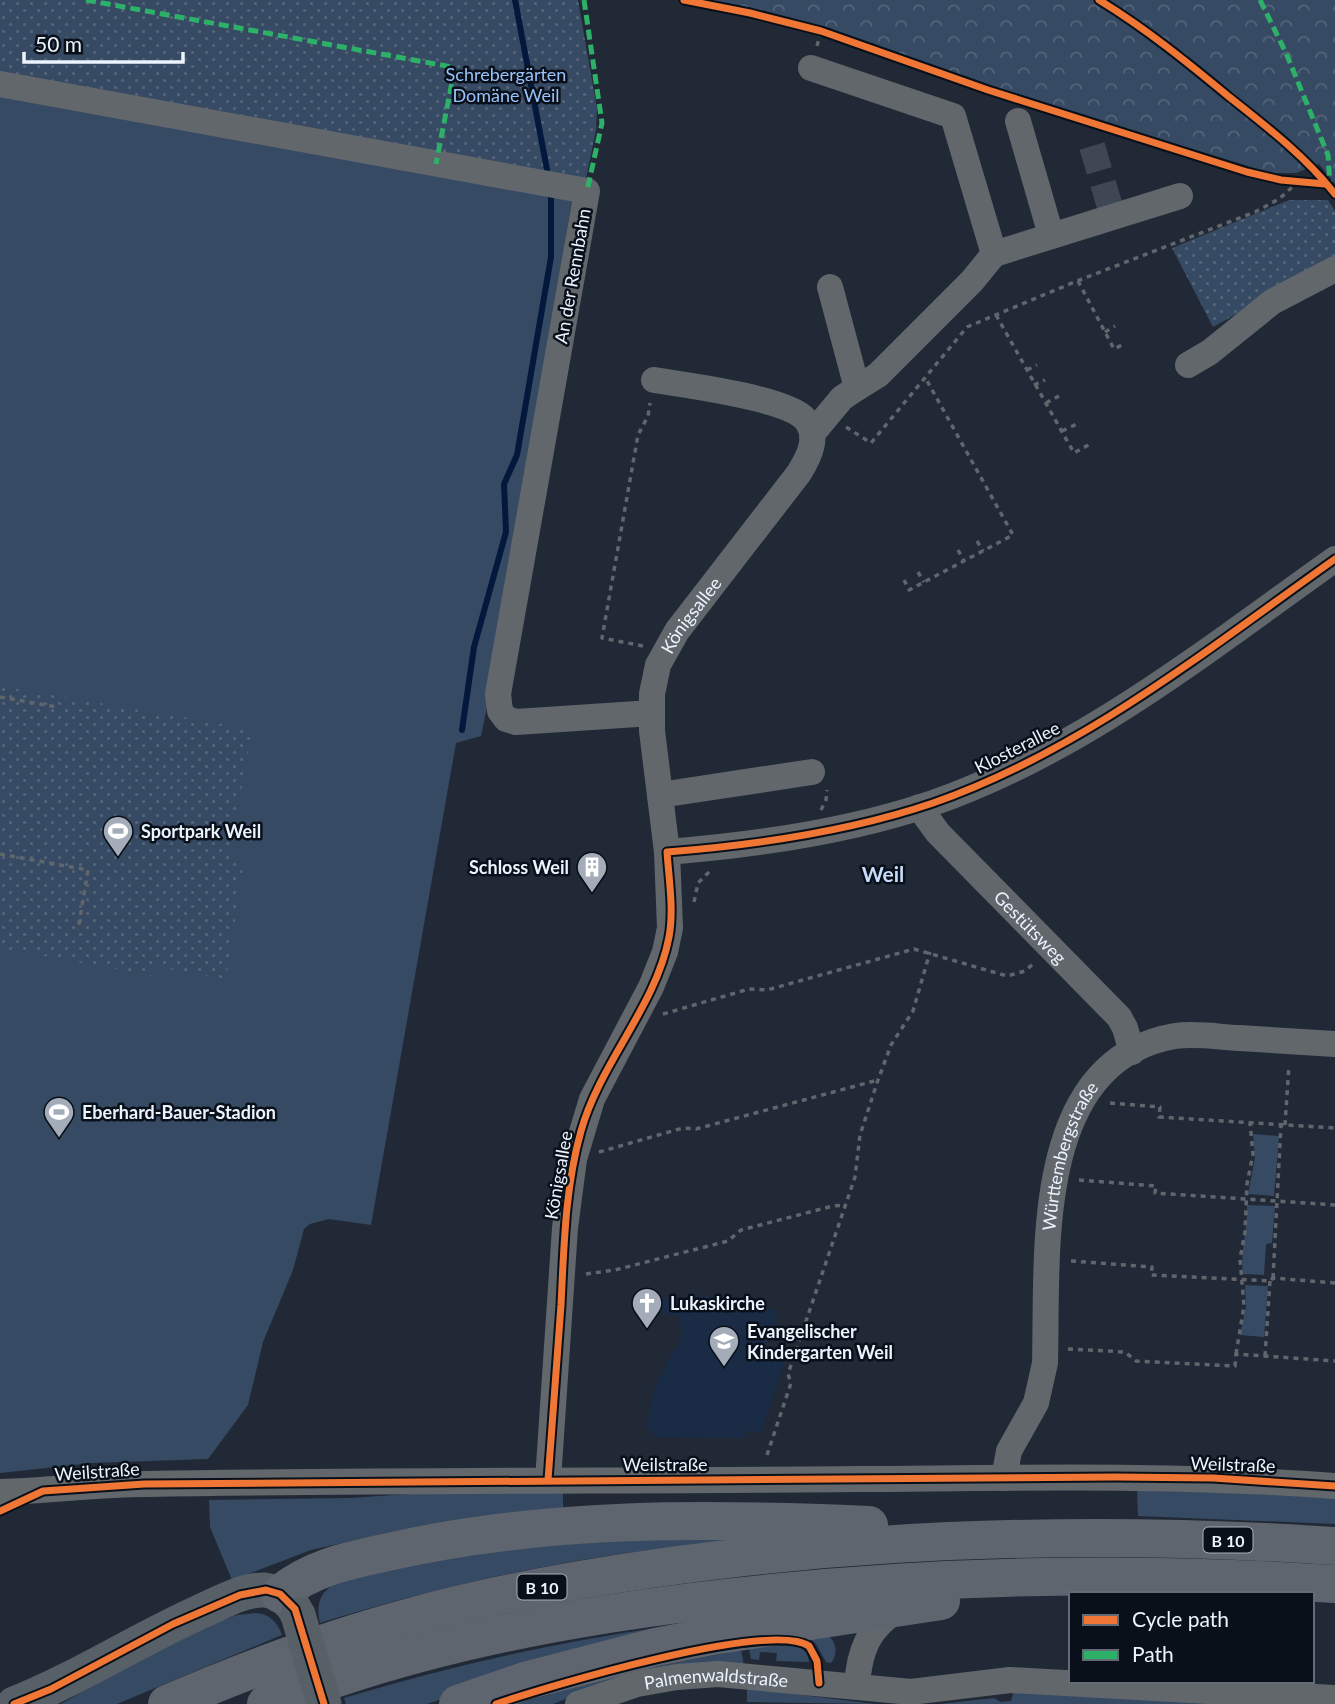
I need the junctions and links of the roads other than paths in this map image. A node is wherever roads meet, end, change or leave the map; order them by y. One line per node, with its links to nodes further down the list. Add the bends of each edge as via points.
1 (811, 68): 6 (street, via 953,116)
2 (0, 84): 14 (street, An der Rennbahn, via 587,191 499,707 506,719 516,722)
3 (1018, 121): 5 (street)
4 (1180, 196): 5 (street)
5 (1051, 235): 6 (street)
6 (994, 254): 11 (street, via 878,375)
7 (1335, 269): 9 (street, via 1272,302)
8 (830, 287): 11 (street)
9 (1188, 365)
10 (654, 380): 12 (street, via 742,395 792,410)
11 (857, 388): 12 (street, via 842,398)
12 (820, 425): 14 (street, Königsallee, via 799,473 664,652)
13 (1335, 559): 17 (street, Klosterallee, via 1090,727 1012,770)
14 (652, 713): 16 (street, Königsallee)
15 (812, 772): 16 (street)
16 (660, 795): 18 (street, Königsallee)
17 (919, 807): 18 (street, Klosterallee, via 751,844); 20 (street, Gestütsweg, via 938,833 1119,1017)
18 (667, 852): 22 (street, Königsallee, via 671,916 665,952 592,1099 572,1171)
19 (1335, 1044): 20 (street, Württembergstraße, via 1184,1035)
20 (1132, 1052): 21 (street, Württembergstraße, via 1105,1071 1070,1128 1050,1209 1039,1394 1007,1455)
21 (1004, 1478): 22 (street, Weilstraße); 23 (street, Weilstraße, via 1213,1478)
22 (548, 1480): 24 (street, Weilstraße, via 144,1483)
23 (1335, 1486)
24 (43, 1491): 25 (street, Weilstraße); 26 (street, Weilstraße)
25 (0, 1492)
26 (0, 1511)
27 (932, 1540): 28 (highway, B 10, via 1121,1537); 31 (highway, via 875,1526 794,1522 550,1527 464,1537 364,1557 308,1575); 40 (highway, B 10, via 701,1562 475,1600 328,1642)
28 (1335, 1546)
29 (1020, 1576): 30 (highway, B 10, via 1157,1575); 32 (highway, B 10, via 969,1598); 41 (highway, B 10, via 789,1590 593,1616 403,1658)
30 (1335, 1584)
31 (289, 1604): 37 (main road, via 258,1590 227,1600); 42 (main road, bridge)
32 (902, 1607): 33 (highway, B 10); 34 (street, via 881,1621)
33 (815, 1620): 34 (street, via 841,1634); 43 (highway, B 10, via 656,1647 525,1681)
34 (858, 1659): 36 (street)
35 (0, 1682): 37 (main road)
36 (857, 1686): 38 (street, Palmenwaldstraße, via 921,1691 1010,1680); 44 (street, Palmenwaldstraße, via 756,1675 698,1675 637,1684)
37 (51, 1689): 39 (main road)
38 (1325, 1699)
39 (14, 1704)
40 (167, 1704)
41 (266, 1704)
42 (324, 1704)
43 (458, 1704)
44 (578, 1704)

